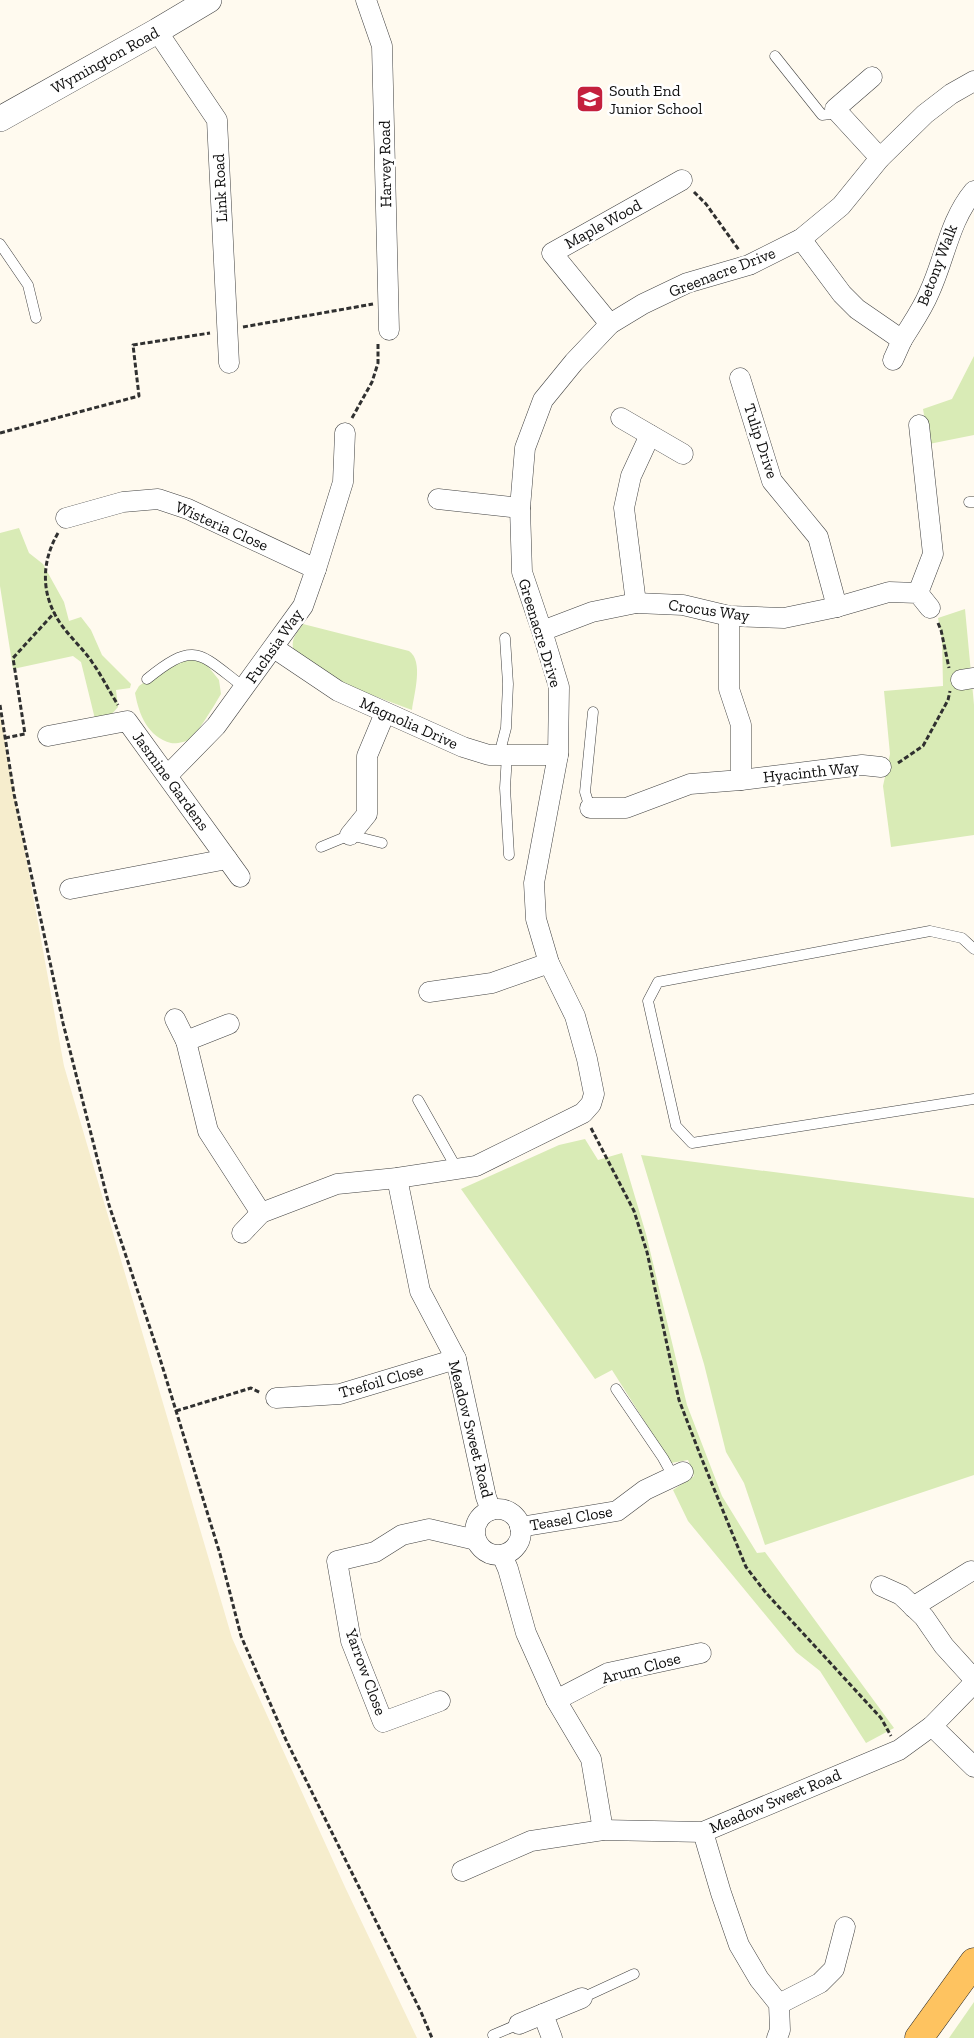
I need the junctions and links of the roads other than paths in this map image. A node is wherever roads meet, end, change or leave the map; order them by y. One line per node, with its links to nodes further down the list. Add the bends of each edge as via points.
1 (209, 0): 3 (street, Wymington Road)
2 (366, 0): 16 (street, Harvey Road, via 382,46)
3 (157, 31): 8 (street, Wymington Road); 19 (street, Link Road, via 217,120)
4 (776, 56): 7 (lane, via 822,114)
5 (872, 77): 7 (street, via 834,109)
6 (974, 81): 9 (street, Greenacre Drive, via 925,114)
7 (838, 113): 9 (street)
8 (0, 119)
9 (880, 158): 12 (street, Greenacre Drive, via 841,206)
10 (682, 180): 15 (street, Maple Wood, via 552,253)
11 (974, 191): 17 (street, Betony Walk, via 954,220 929,295)
12 (801, 238): 15 (street, Greenacre Drive, via 749,265 687,283); 17 (street, via 856,309)
13 (0, 244): 14 (lane, via 28,285)
14 (36, 318)
15 (610, 324): 27 (street, Greenacre Drive, via 543,400 525,448)
16 (389, 330)
17 (902, 340): 18 (street, Betony Walk)
18 (893, 360)
19 (228, 363)
20 (740, 378): 31 (street, Tulip Drive, via 772,481 818,537)
21 (621, 418): 24 (street)
22 (919, 425): 31 (street, Crocus Way, via 933,554 924,601 889,592)
23 (345, 433): 29 (street, Fuchsia Way, via 343,482)
24 (650, 435): 25 (street); 30 (street, via 631,476 624,508)
25 (683, 454)
26 (438, 499): 27 (street)
27 (520, 508): 33 (street, Greenacre Drive, via 522,572)
28 (66, 518): 29 (street, Wisteria Close, via 123,502 158,500 188,509)
29 (316, 569): 35 (street, Fuchsia Way, via 303,606)
30 (636, 602): 32 (street, Crocus Way, via 683,605); 33 (street, Crocus Way, via 592,612)
31 (837, 607): 32 (street, Crocus Way, via 784,618)
32 (729, 616): 45 (street, Hyacinth Way, via 729,689 741,725)
33 (542, 631): 42 (street, Greenacre Drive, via 559,688)
34 (505, 638): 41 (lane, via 508,684)
35 (274, 648): 37 (street, Fuchsia Way); 39 (street, Magnolia Drive, via 338,691)
36 (147, 678): 37 (lane, via 178,656 191,654 211,662)
37 (245, 688): 44 (street, Fuchsia Way, via 216,726)
38 (593, 712): 46 (lane, via 585,792)
39 (385, 714): 41 (street, Magnolia Drive, via 462,747 489,755); 47 (street, via 367,756 366,814)
40 (48, 736): 44 (street, Jasmine Gardens, via 127,721)
41 (503, 755): 42 (street, Magnolia Drive); 50 (lane)
42 (558, 755): 55 (street, Greenacre Drive, via 534,883 536,919)
43 (881, 767): 45 (street, Hyacinth Way, via 862,765)
44 (168, 775): 51 (street, Jasmine Gardens)
45 (742, 780): 46 (street, Hyacinth Way, via 690,784 626,808)
46 (590, 808)
47 (350, 835): 48 (lane); 49 (lane)
48 (382, 843)
49 (321, 848)
50 (510, 855)
51 (226, 859): 52 (street, Jasmine Gardens); 53 (street)
52 (240, 877)
53 (70, 889)
54 (974, 949): 60 (lane, via 962,938 930,931 658,982 648,1001 676,1126 692,1142)
55 (549, 963): 56 (street, via 492,983); 62 (street, Greenacre Drive, via 575,1016 594,1094 587,1109 476,1166)
56 (429, 992)
57 (175, 1020): 59 (street)
58 (229, 1024): 59 (street)
59 (186, 1041): 64 (street, via 208,1132)
60 (974, 1099)
61 (418, 1100): 62 (lane)
62 (457, 1169): 63 (street)
63 (397, 1178): 64 (street, via 337,1184); 66 (street, Meadow Sweet Road, via 420,1291)
64 (260, 1213): 65 (street)
65 (242, 1233)
66 (456, 1359): 68 (street, Trefoil Close, via 340,1394); 70 (street, Meadow Sweet Road)
67 (616, 1389): 69 (lane, Teasel Close, via 663,1458)
68 (276, 1398)
69 (678, 1474): 71 (street, Teasel Close, via 645,1490 617,1511)
70 (491, 1510): 71 (street, via 514,1515); 72 (street, via 476,1524)
71 (520, 1527): 73 (street, via 518,1542 513,1549)
72 (476, 1540): 73 (street, via 487,1552); 81 (street, Yarrow Close, via 429,1529 402,1535 375,1552 337,1561 352,1641 383,1722)
73 (502, 1554): 80 (street, via 526,1633)
74 (970, 1571): 76 (street)
75 (881, 1586): 76 (street, via 901,1595)
76 (913, 1607): 78 (street)
77 (701, 1653): 80 (street, Arum Close, via 608,1673)
78 (974, 1679)
79 (974, 1683): 82 (street, Meadow Sweet Road)
80 (556, 1700): 84 (street, via 591,1759)
81 (440, 1701)
82 (932, 1726): 83 (street); 85 (street, Meadow Sweet Road, via 899,1750)
83 (974, 1767)
84 (603, 1830): 85 (street, Meadow Sweet Road); 86 (street, Meadow Sweet Road, via 531,1841)
85 (703, 1832): 91 (street, via 739,1945 759,1979)
86 (462, 1871)
87 (845, 1927): 91 (street, via 834,1969 820,1983)
88 (974, 1962): 97 (main road)
89 (634, 1974): 90 (lane)
90 (582, 1998): 92 (street)
91 (779, 2004): 96 (street, via 780,2030)
92 (543, 2014): 93 (street); 95 (street)
93 (519, 2024): 94 (lane)
94 (493, 2035)
95 (552, 2038)
96 (777, 2038)
97 (919, 2038)

